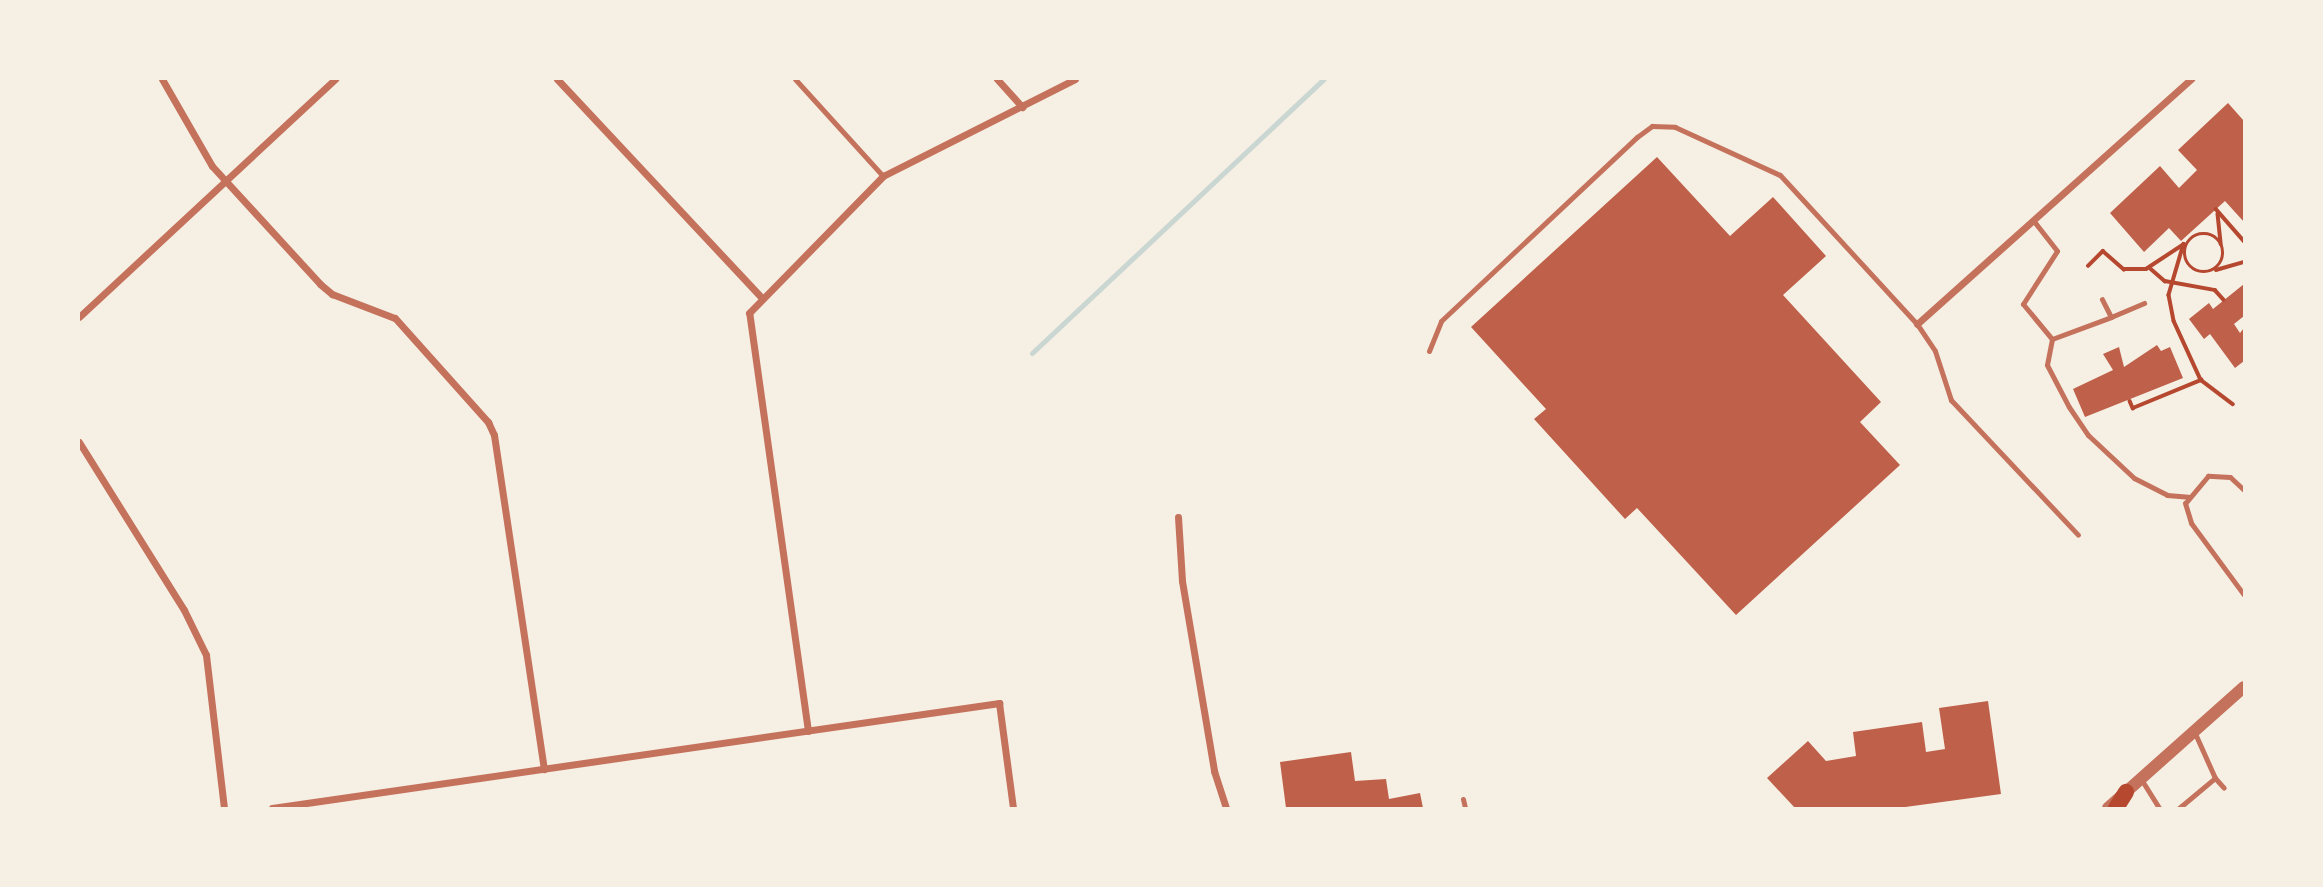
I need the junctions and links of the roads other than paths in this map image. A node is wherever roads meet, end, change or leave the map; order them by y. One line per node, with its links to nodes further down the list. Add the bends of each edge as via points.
1 (162, 79): 10 (street, via 201,151)
2 (335, 79): 10 (street)
3 (557, 79): 12 (street)
4 (795, 79): 9 (lane)
5 (998, 79): 8 (street)
6 (1075, 79): 8 (street)
7 (2191, 79): 11 (street)
8 (1023, 107): 9 (street)
9 (883, 176): 12 (street)
10 (226, 180): 15 (street); 31 (street, via 332,295 395,318 488,422 494,435)
11 (2033, 220): 17 (street); 18 (lane, via 2057,251 2023,304)
12 (761, 298): 29 (street, via 749,313 749,321)
13 (2102, 299): 16 (lane)
14 (2144, 303): 16 (lane)
15 (79, 317)
16 (2110, 317): 18 (lane)
17 (1917, 324): 19 (lane, via 1780,175 1675,127 1652,126 1441,321); 26 (lane, via 1935,351 1951,400)
18 (2052, 339): 24 (lane, via 2047,365 2088,435 2148,488)
19 (1430, 351)
20 (79, 442): 37 (street, via 202,646)
21 (2244, 474): 22 (lane)
22 (2238, 482): 23 (lane); 24 (lane, via 2220,474 2208,476)
23 (2244, 490)
24 (2188, 497): 27 (lane, via 2191,523)
25 (1178, 517): 40 (street, via 1182,580 1214,771)
26 (2078, 536)
27 (2244, 594)
28 (2244, 687): 30 (street)
29 (808, 731): 31 (street); 39 (street, via 999,703)
30 (2194, 732): 32 (lane); 33 (street)
31 (544, 769): 38 (street)
32 (2216, 778): 34 (lane); 45 (lane)
33 (2141, 779): 35 (street); 44 (lane)
34 (2224, 788)
35 (2126, 792): 42 (street); 43 (main road)
36 (1463, 799): 41 (lane)
37 (224, 808)
38 (272, 808)
39 (1013, 808)
40 (1226, 808)
41 (1465, 808)
42 (2108, 808)
43 (2116, 808)
44 (2159, 808)
45 (2179, 808)

